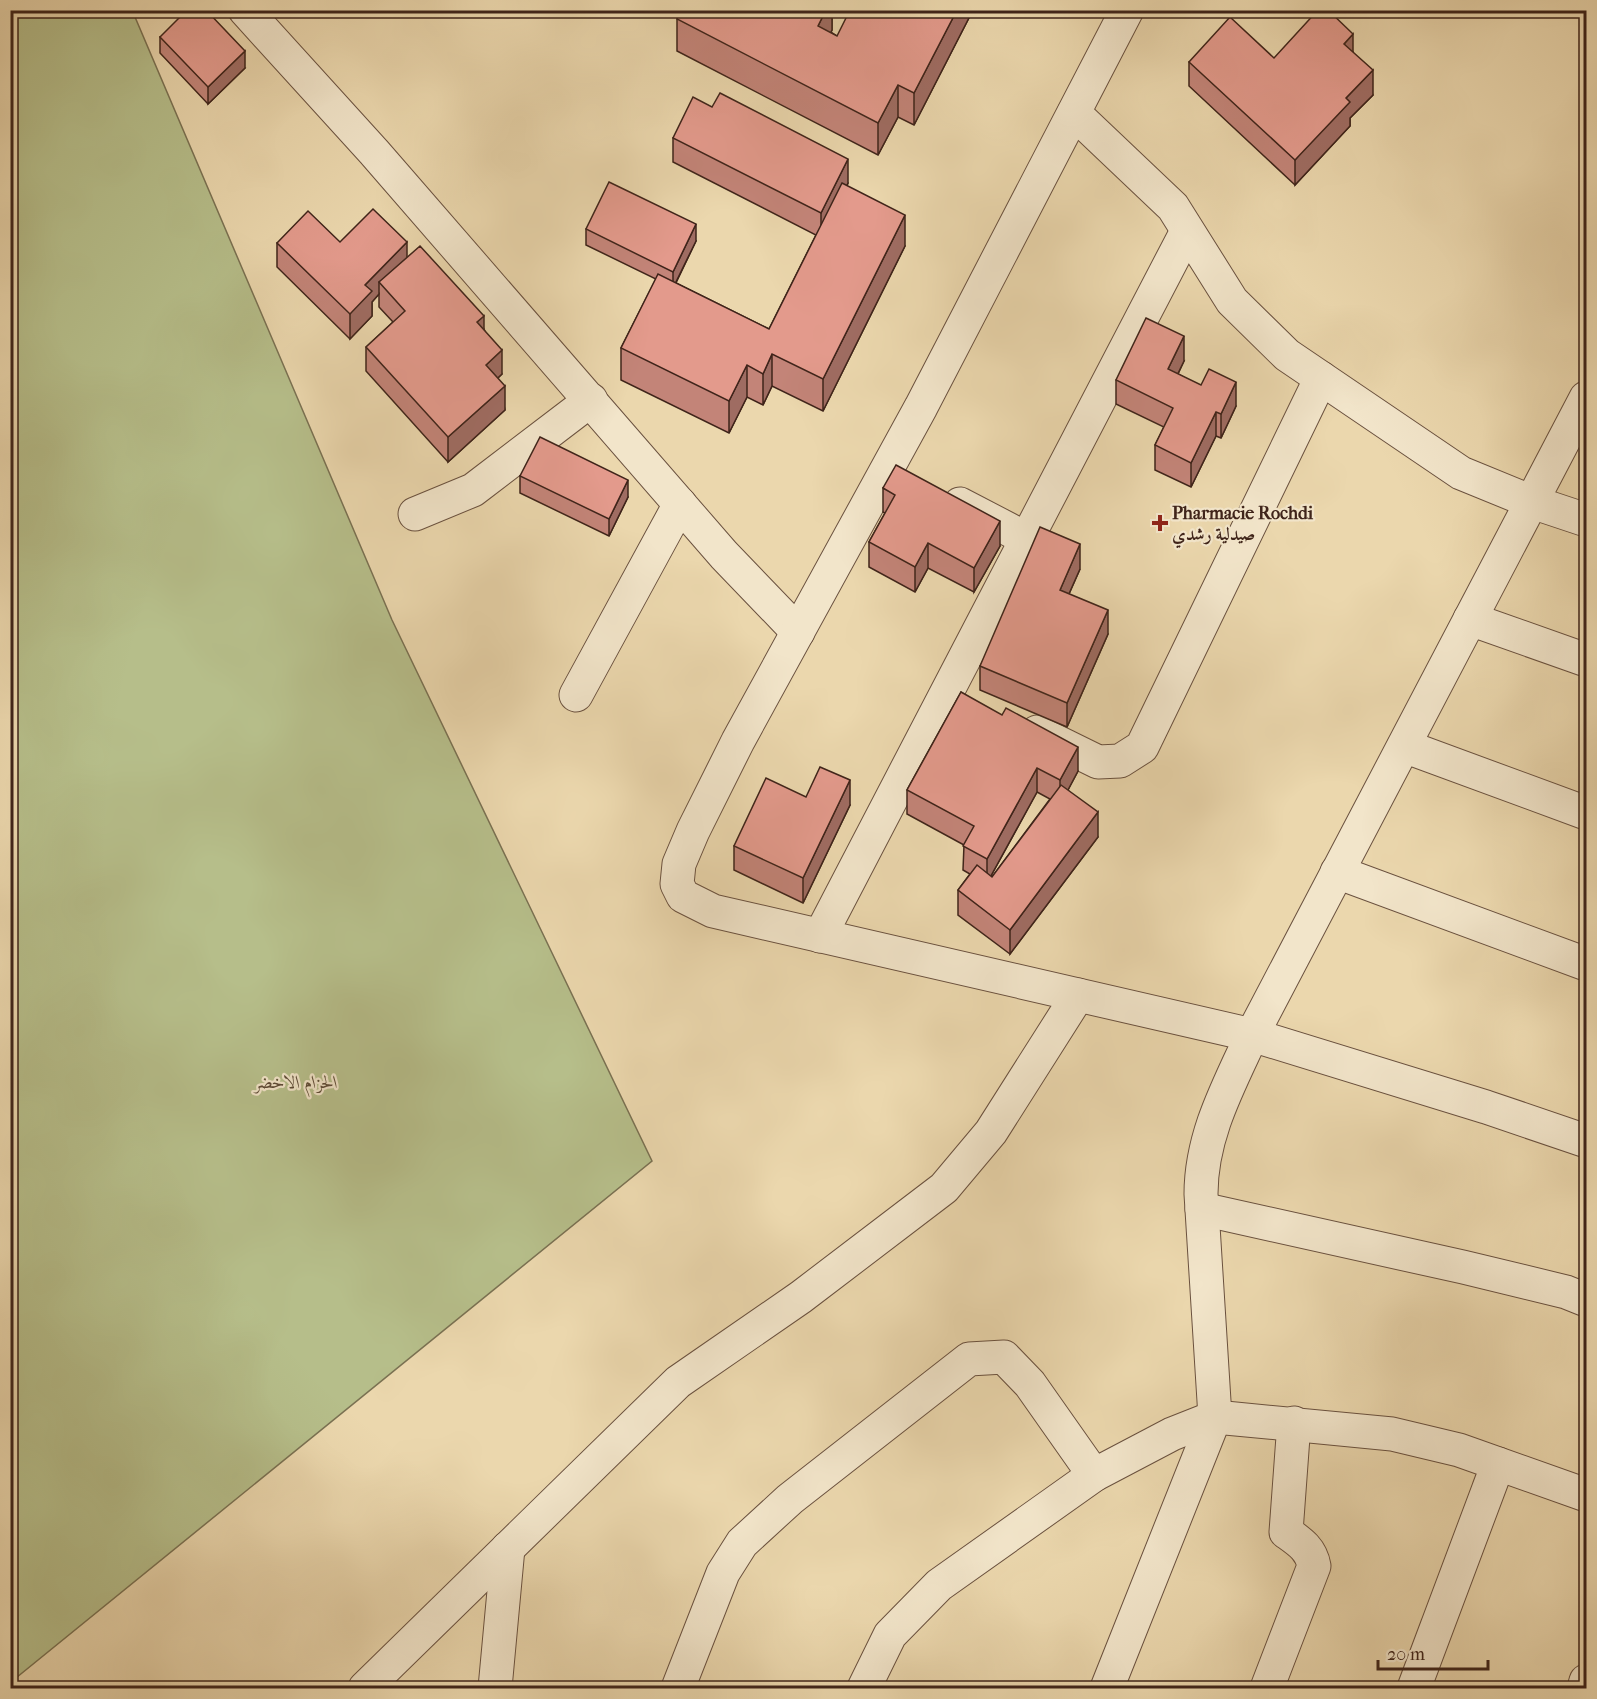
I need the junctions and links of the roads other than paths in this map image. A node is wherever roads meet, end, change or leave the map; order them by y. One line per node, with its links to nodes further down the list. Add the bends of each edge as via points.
1 (245, 10): 7 (street)
2 (1127, 10): 3 (street)
3 (1074, 113): 4 (street, via 1152,185); 8 (street)
4 (1188, 231): 5 (street, via 1232,301 1287,355); 13 (street)
5 (1321, 378): 9 (street, via 1461,473); 18 (street, via 1142,747 1120,761 1098,762)
6 (1587, 398): 9 (street)
7 (591, 400): 10 (street); 11 (street, via 473,490)
8 (889, 467): 13 (street); 15 (street)
9 (1532, 502): 12 (street); 14 (street)
10 (680, 504): 15 (street); 17 (street)
11 (415, 514)
12 (1587, 520)
13 (1028, 539): 22 (street, via 961,695)
14 (1470, 619): 16 (street); 19 (street)
15 (798, 632): 22 (street, via 693,831 679,864 677,884 683,896 713,911)
16 (1587, 660)
17 (576, 694)
18 (1013, 721)
19 (1404, 746): 20 (street); 21 (street)
20 (1587, 813)
21 (1337, 872): 23 (street); 25 (street)
22 (820, 936): 24 (street)
23 (1587, 964)
24 (1078, 995): 25 (street); 34 (street, via 991,1132 944,1188 801,1297 678,1382)
25 (1252, 1035): 26 (street); 27 (street, via 1211,1127 1201,1167)
26 (1587, 1142)
27 (1202, 1209): 28 (street, via 1462,1267); 29 (street)
28 (1587, 1300)
29 (1215, 1417): 30 (street); 32 (street, via 1172,1434); 40 (street)
30 (1294, 1423): 31 (street, via 1392,1434); 41 (street, via 1286,1532 1303,1544 1314,1566)
31 (1498, 1464): 33 (street); 42 (street)
32 (1094, 1475): 38 (street, via 1030,1384 1004,1357 969,1359 790,1499 742,1543 723,1573); 39 (street, via 939,1585 890,1635)
33 (1587, 1495)
34 (508, 1548): 36 (street); 37 (street)
35 (1587, 1681): 43 (street)
36 (365, 1689)
37 (495, 1689)
38 (678, 1689)
39 (864, 1689)
40 (1107, 1689)
41 (1267, 1689)
42 (1414, 1689)
43 (1584, 1689)

